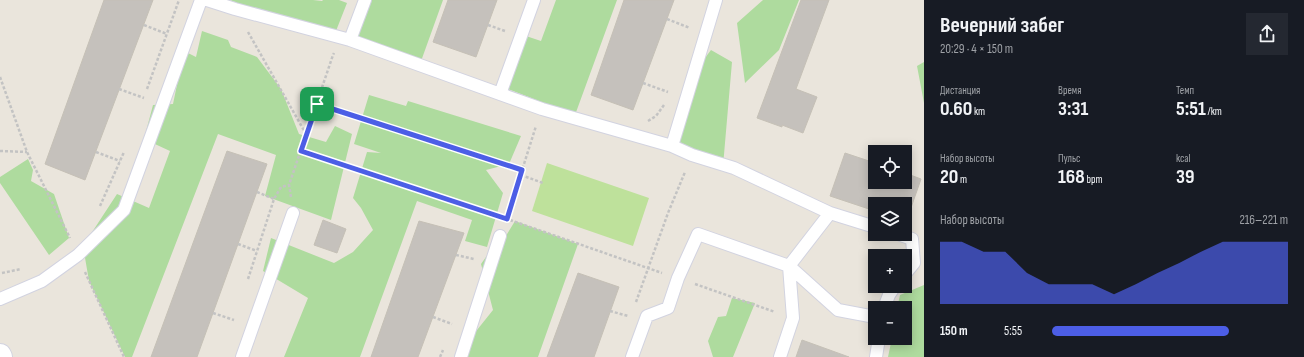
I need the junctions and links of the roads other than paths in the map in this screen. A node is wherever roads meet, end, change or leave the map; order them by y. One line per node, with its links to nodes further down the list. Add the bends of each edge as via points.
1 (201, 0): 16 (lane, via 124,210 78,255 42,281)
2 (207, 0): 6 (lane)
3 (365, 0): 6 (lane)
4 (534, 0): 7 (lane)
5 (716, 0): 8 (lane)
6 (350, 40): 7 (lane)
7 (500, 94): 8 (lane, via 542,109)
8 (672, 146): 9 (lane, via 734,168)
9 (830, 212): 11 (lane); 15 (lane)
10 (293, 213): 19 (lane)
11 (868, 225)
12 (500, 236): 20 (lane)
13 (918, 238): 14 (lane)
14 (912, 265)
15 (789, 266): 17 (lane, via 838,310); 21 (lane, via 698,234 678,278 668,308 647,316); 22 (lane, via 793,318)
16 (0, 299)
17 (868, 316)
18 (878, 345): 23 (lane)
19 (242, 357)
20 (461, 357)
21 (632, 357)
22 (780, 357)
23 (876, 357)

